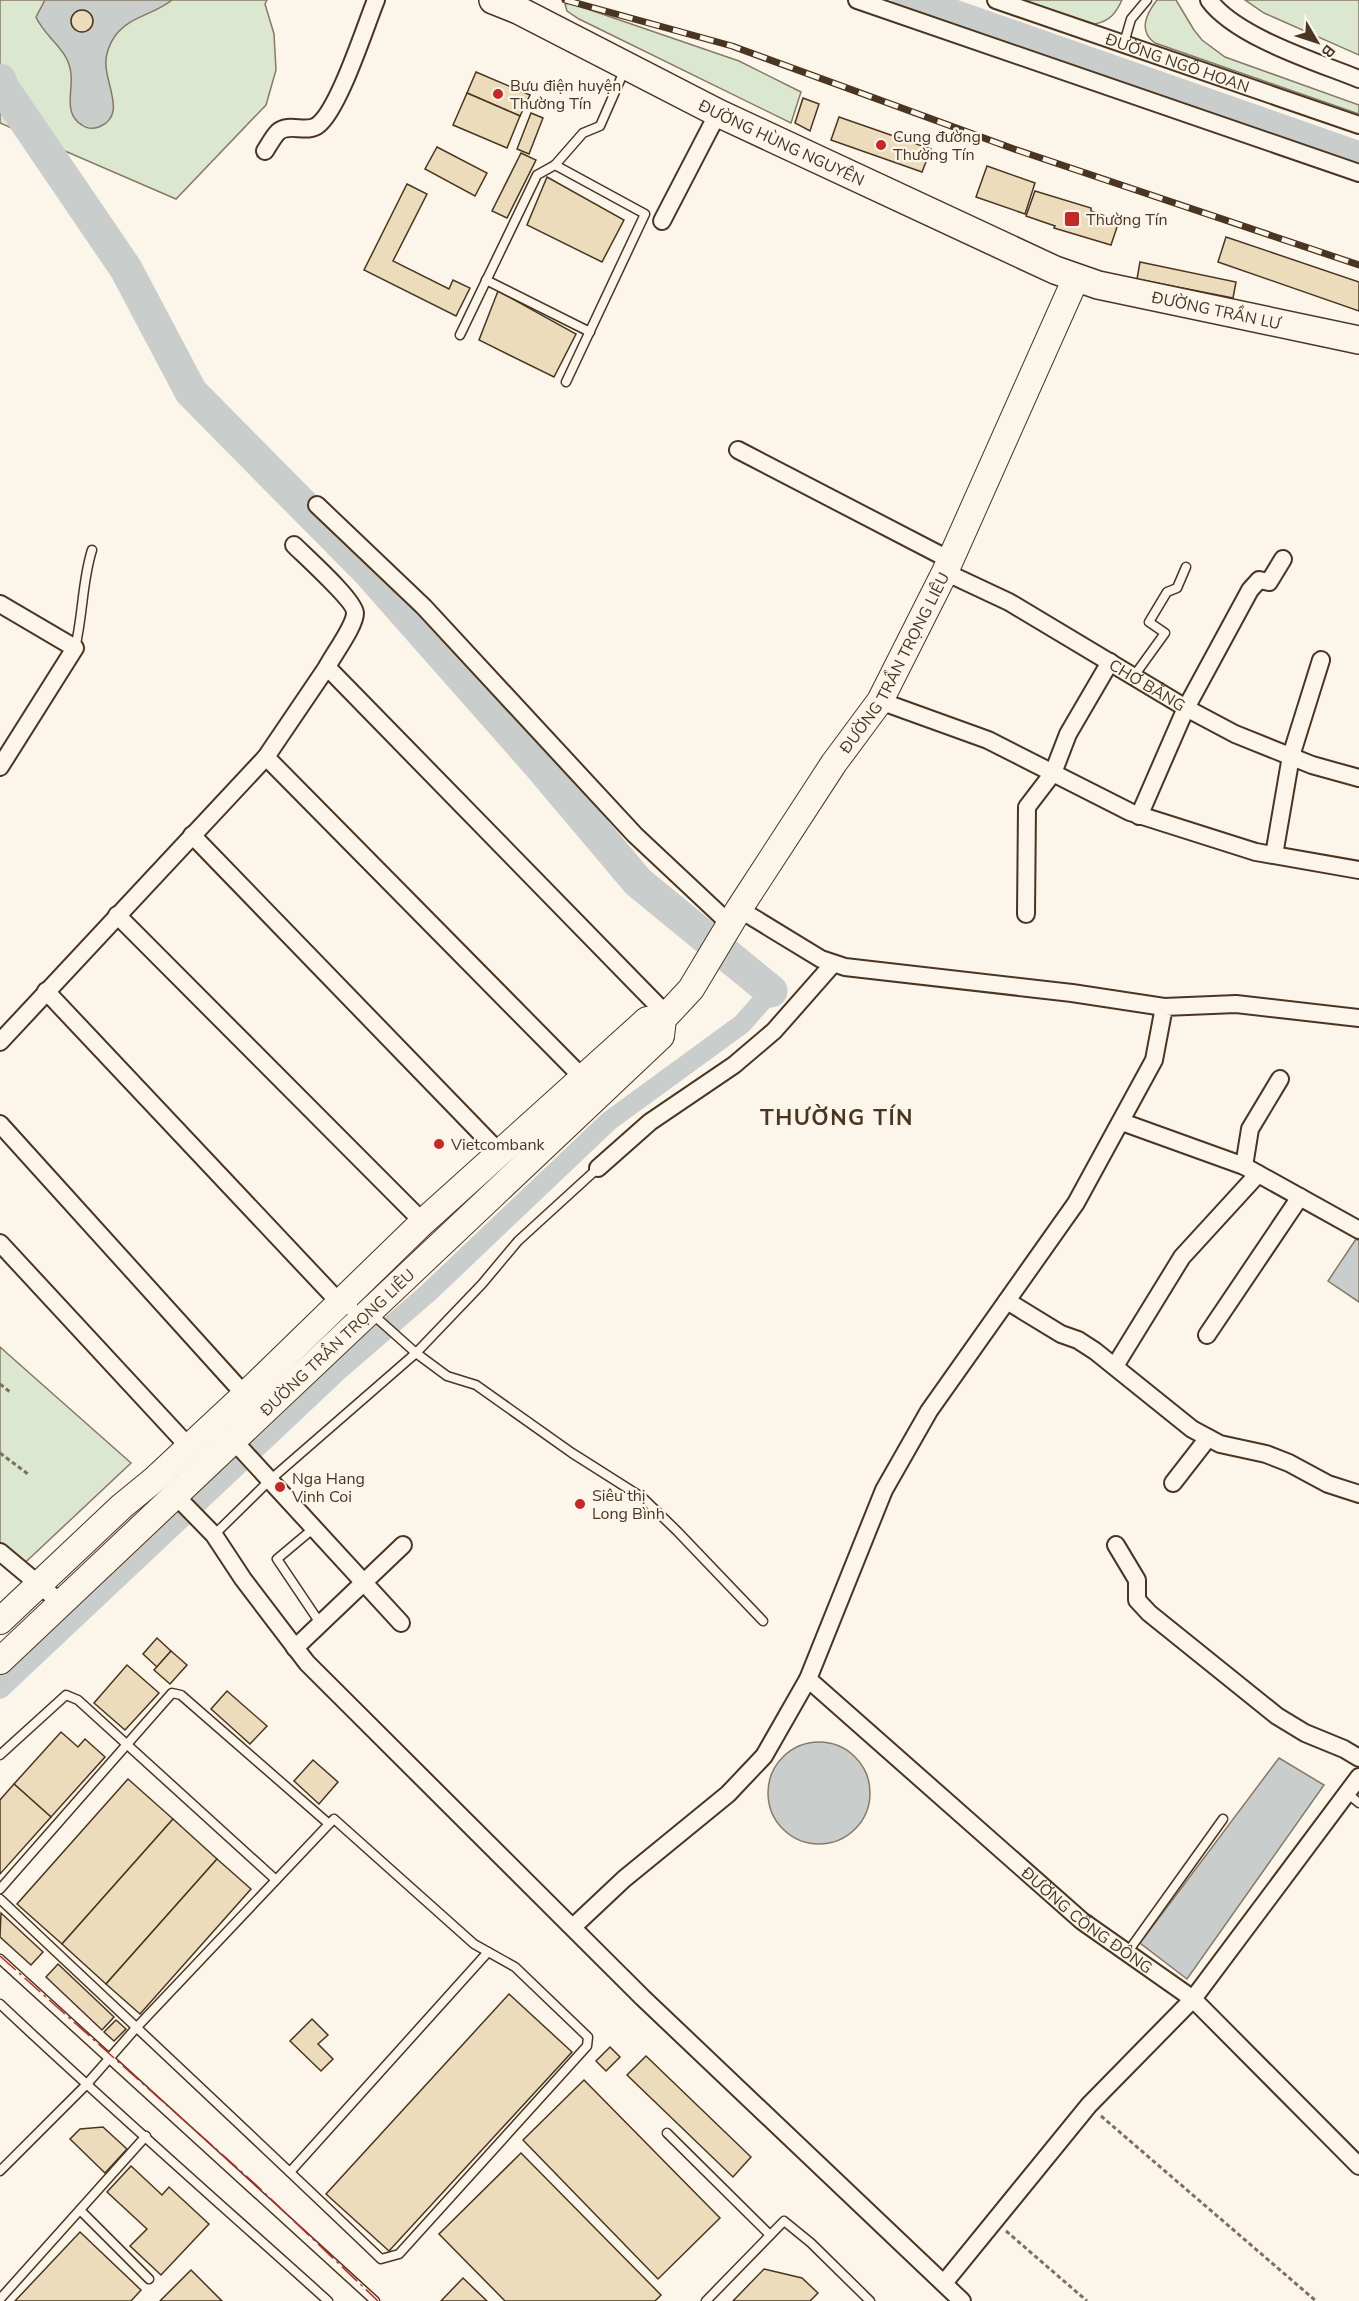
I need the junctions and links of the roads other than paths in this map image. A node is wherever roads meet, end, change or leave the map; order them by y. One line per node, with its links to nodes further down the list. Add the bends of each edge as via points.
1 (376, 0): 13 (street, via 327,115 316,127 280,130)
2 (857, 0): 15 (street)
3 (996, 0): 7 (street, ĐƯỜNG NGÔ HOAN)
4 (1146, 0): 8 (lane, via 1131,19)
5 (1209, 0): 10 (street, via 1254,35)
6 (507, 2): 9 (highway, ĐƯỜNG HÙNG NGUYÊN)
7 (1016, 3): 8 (street, ĐƯỜNG NGÔ HOAN)
8 (1124, 43): 12 (street, ĐƯỜNG NGÔ HOAN)
9 (626, 66): 11 (highway, ĐƯỜNG HÙNG NGUYÊN); 14 (lane, via 600,126 583,133)
10 (1359, 79)
11 (718, 113): 16 (street); 17 (highway, ĐƯỜNG HÙNG NGUYÊN)
12 (1359, 125)
13 (265, 151)
14 (555, 165): 18 (lane, via 537,175); 19 (lane, via 645,214)
15 (1359, 173)
16 (662, 221)
17 (1076, 278): 21 (highway, ĐƯỜNG TRẦN LƯ); 28 (main road, ĐƯỜNG TRẦN TRỌNG LIÊU)
18 (486, 280): 19 (lane); 20 (lane)
19 (590, 332): 22 (lane)
20 (460, 334)
21 (1359, 340)
22 (566, 382)
23 (738, 450): 28 (street, CHỢ BẰNG)
24 (317, 505): 49 (street, via 424,607 635,835)
25 (294, 545): 34 (street, via 345,596 355,613)
26 (92, 550): 31 (lane)
27 (1283, 559): 37 (street, via 1269,582 1259,580 1250,590)
28 (947, 566): 33 (street, CHỢ BẰNG); 36 (main road, ĐƯỜNG TRẦN TRỌNG LIÊU)
29 (1186, 567): 35 (lane, via 1177,588 1167,592 1149,622 1165,633)
30 (0, 604): 31 (street)
31 (75, 648): 40 (street)
32 (1321, 660): 38 (street)
33 (1110, 662): 35 (street, CHỢ BẰNG); 41 (street, via 1068,734)
34 (327, 667): 39 (street); 53 (street)
35 (1134, 676): 37 (street, CHỢ BẰNG)
36 (880, 701): 41 (street, via 988,740); 49 (main road, ĐƯỜNG TRẦN TRỌNG LIÊU, via 834,763)
37 (1186, 708): 38 (street, CHỢ BẰNG, via 1234,734); 43 (street)
38 (1291, 756): 42 (street, CHỢ BẰNG); 45 (street)
39 (266, 757): 44 (street); 56 (street)
40 (0, 767)
41 (1053, 773): 43 (street); 47 (street, via 1027,807)
42 (1359, 778)
43 (1139, 816): 45 (street)
44 (192, 835): 48 (street); 60 (street)
45 (1274, 855): 46 (street)
46 (1359, 870)
47 (1026, 914)
48 (117, 915): 51 (street); 64 (street)
49 (735, 917): 50 (street); 53 (main road, ĐƯỜNG TRẦN TRỌNG LIÊU, via 691,989)
50 (832, 964): 52 (street); 61 (street, via 774,1030 734,1065 650,1122)
51 (46, 991): 55 (street); 68 (street)
52 (1164, 1007): 54 (street, via 1236,1005); 58 (street, via 1154,1060)
53 (665, 1018): 56 (main road, ĐƯỜNG TRẦN TRỌNG LIÊU, via 647,1020); 69 (main road, ĐƯỜNG TRẦN TRỌNG LIÊU, via 661,1036)
54 (1359, 1018)
55 (0, 1042)
56 (582, 1077): 60 (main road, ĐƯỜNG TRẦN TRỌNG LIÊU)
57 (1280, 1079): 62 (street, via 1250,1129)
58 (1122, 1122): 62 (street); 67 (street, via 1076,1203)
59 (0, 1124): 73 (street)
60 (499, 1152): 64 (main road, ĐƯỜNG TRẦN TRỌNG LIÊU)
61 (598, 1168): 71 (lane, via 518,1240 482,1284)
62 (1251, 1170): 63 (street); 72 (street, via 1182,1257)
63 (1300, 1197): 65 (street); 70 (street)
64 (423, 1222): 68 (main road, ĐƯỜNG TRẦN TRỌNG LIÊU)
65 (1359, 1230)
66 (0, 1244): 76 (street)
67 (1007, 1301): 72 (street, via 1078,1340); 95 (street, via 929,1411 884,1490)
68 (339, 1302): 69 (street); 73 (main road, ĐƯỜNG TRẦN TRỌNG LIÊU)
69 (373, 1317): 71 (lane); 75 (main road, ĐƯỜNG TRẦN TRỌNG LIÊU)
70 (1207, 1335)
71 (413, 1351): 77 (lane); 90 (lane, via 447,1376 476,1385 643,1498)
72 (1115, 1366): 74 (street)
73 (245, 1395): 76 (main road, ĐƯỜNG TRẦN TRỌNG LIÊU)
74 (1208, 1438): 78 (street); 79 (street, via 1266,1454 1328,1484)
75 (237, 1444): 77 (street); 80 (main road, ĐƯỜNG TRẦN TRỌNG LIÊU)
76 (189, 1447): 87 (main road, ĐƯỜNG TRẦN TRỌNG LIÊU)
77 (270, 1480): 81 (street); 82 (lane)
78 (1173, 1483)
79 (1359, 1494)
80 (175, 1495): 82 (street); 88 (main road, ĐƯỜNG TRẦN TRỌNG LIÊU)
81 (314, 1528): 86 (street); 91 (lane, via 278,1560)
82 (213, 1534): 93 (street)
83 (403, 1545): 86 (street)
84 (1116, 1545): 98 (street, via 1137,1580 1137,1600 1149,1613 1277,1716)
85 (0, 1552): 87 (street)
86 (363, 1581): 91 (street); 92 (street)
87 (37, 1584): 88 (street); 89 (main road, ĐƯỜNG TRẦN TRỌNG LIÊU)
88 (61, 1603): 94 (main road, ĐƯỜNG TRẦN TRỌNG LIÊU)
89 (0, 1621)
90 (763, 1621)
91 (320, 1623): 93 (street)
92 (401, 1623)
93 (295, 1648): 106 (street)
94 (0, 1661)
95 (808, 1679): 106 (street, via 764,1756 728,1794 624,1879); 108 (street, ĐƯỜNG CỔNG ĐÔNG, via 1082,1921)
96 (127, 1744): 97 (lane, via 78,1700 66,1695); 102 (lane, via 172,1693 182,1695); 103 (lane); 104 (lane)
97 (0, 1755)
98 (1359, 1758)
99 (1359, 1777): 100 (street)
100 (1353, 1798): 110 (street)
101 (1223, 1819): 108 (lane)
102 (329, 1824): 103 (lane); 107 (lane, via 334,1819 474,1944)
103 (276, 1880): 112 (lane)
104 (0, 1889)
105 (0, 1899): 112 (lane)
106 (573, 1927): 123 (street)
107 (488, 1952): 119 (lane); 119 (lane, via 515,1967 588,2037 587,2046 399,2254 381,2259)
108 (1127, 1953): 110 (street, ĐƯỜNG CỔNG ĐÔNG)
109 (0, 1959): 113 (lane)
110 (1193, 2000): 117 (street, ĐƯỜNG CỔNG ĐÔNG); 123 (street, via 1089,2105)
111 (0, 2004): 114 (lane)
112 (136, 2028): 113 (lane); 119 (lane)
113 (108, 2058): 114 (lane); 126 (lane)
114 (86, 2085): 116 (lane); 118 (lane)
115 (667, 2133): 121 (lane)
116 (146, 2136): 120 (lane); 125 (lane)
117 (1359, 2166)
118 (0, 2171)
119 (290, 2172)
120 (80, 2210): 122 (lane); 124 (lane)
121 (770, 2235): 127 (lane); 128 (lane, via 784,2221)
122 (149, 2279)
123 (944, 2283): 129 (street)
124 (0, 2299)
125 (328, 2301)
126 (375, 2301)
127 (705, 2301)
128 (870, 2301)
129 (962, 2301)

